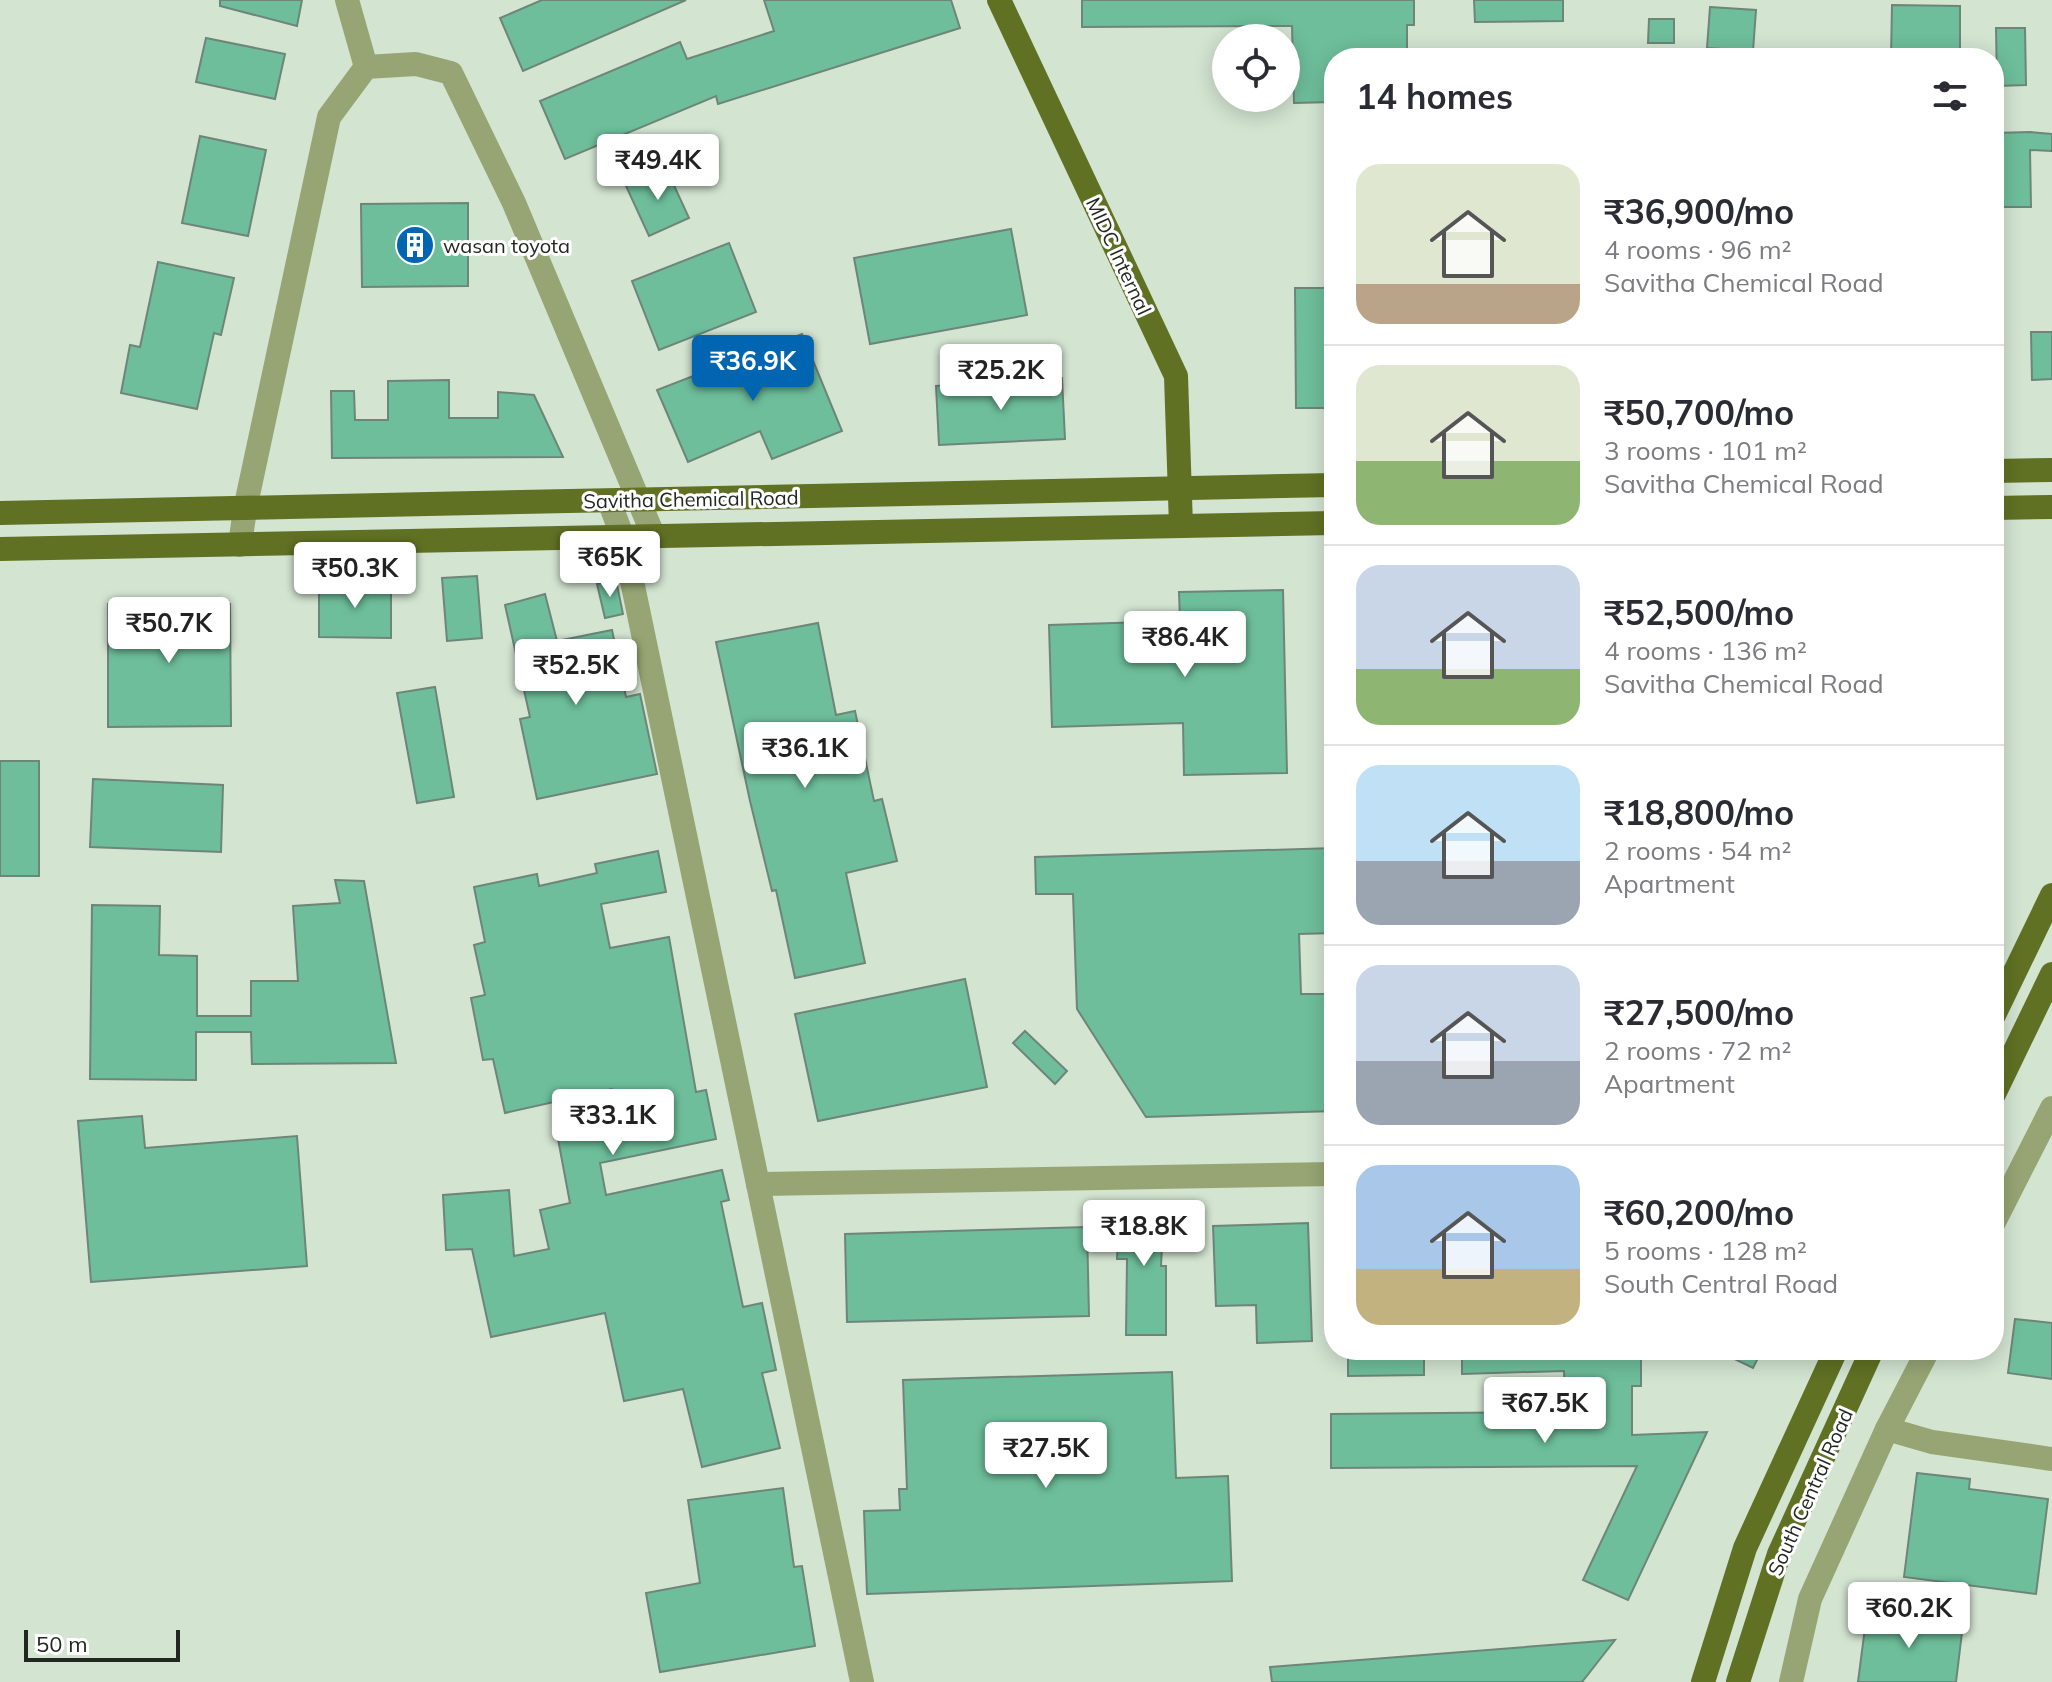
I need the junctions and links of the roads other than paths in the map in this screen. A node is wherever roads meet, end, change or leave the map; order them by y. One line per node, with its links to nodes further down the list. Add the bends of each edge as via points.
1 (347, 0): 3 (street)
2 (999, 0): 7 (main road, MIDC Internal, via 1176,376)
3 (366, 67): 8 (street, via 416,64 451,73 514,203); 12 (street, via 329,117)
4 (2052, 470): 5 (main road)
5 (2004, 471)
6 (1324, 485): 7 (main road, Savitha Chemical Road)
7 (1180, 489): 8 (main road, Savitha Chemical Road); 15 (main road, MIDC Internal)
8 (640, 500): 9 (main road, Savitha Chemical Road); 16 (street)
9 (609, 501): 12 (main road, Savitha Chemical Road); 17 (street)
10 (2052, 507): 11 (main road)
11 (2004, 508)
12 (245, 509): 13 (main road, Savitha Chemical Road); 18 (street)
13 (0, 513)
14 (1324, 523): 15 (main road, Savitha Chemical Road)
15 (1181, 526): 16 (main road, Savitha Chemical Road)
16 (654, 537): 17 (main road, Savitha Chemical Road)
17 (623, 538): 18 (main road, Savitha Chemical Road); 26 (street)
18 (240, 545): 19 (main road, Savitha Chemical Road)
19 (0, 549)
20 (2052, 895): 22 (main road)
21 (2052, 974): 23 (main road)
22 (2004, 994)
23 (2004, 1073)
24 (2049, 1121): 27 (street)
25 (1324, 1174): 26 (street)
26 (758, 1184): 33 (street)
27 (2004, 1204)
28 (1831, 1360): 34 (main road, South Central Road, via 1745,1548)
29 (1867, 1360): 35 (main road, South Central Road, via 1779,1554)
30 (1923, 1360): 31 (street)
31 (1887, 1429): 32 (street, via 1932,1442); 36 (street, via 1810,1599)
32 (2052, 1459)
33 (862, 1682)
34 (1703, 1682)
35 (1738, 1682)
36 (1791, 1682)

